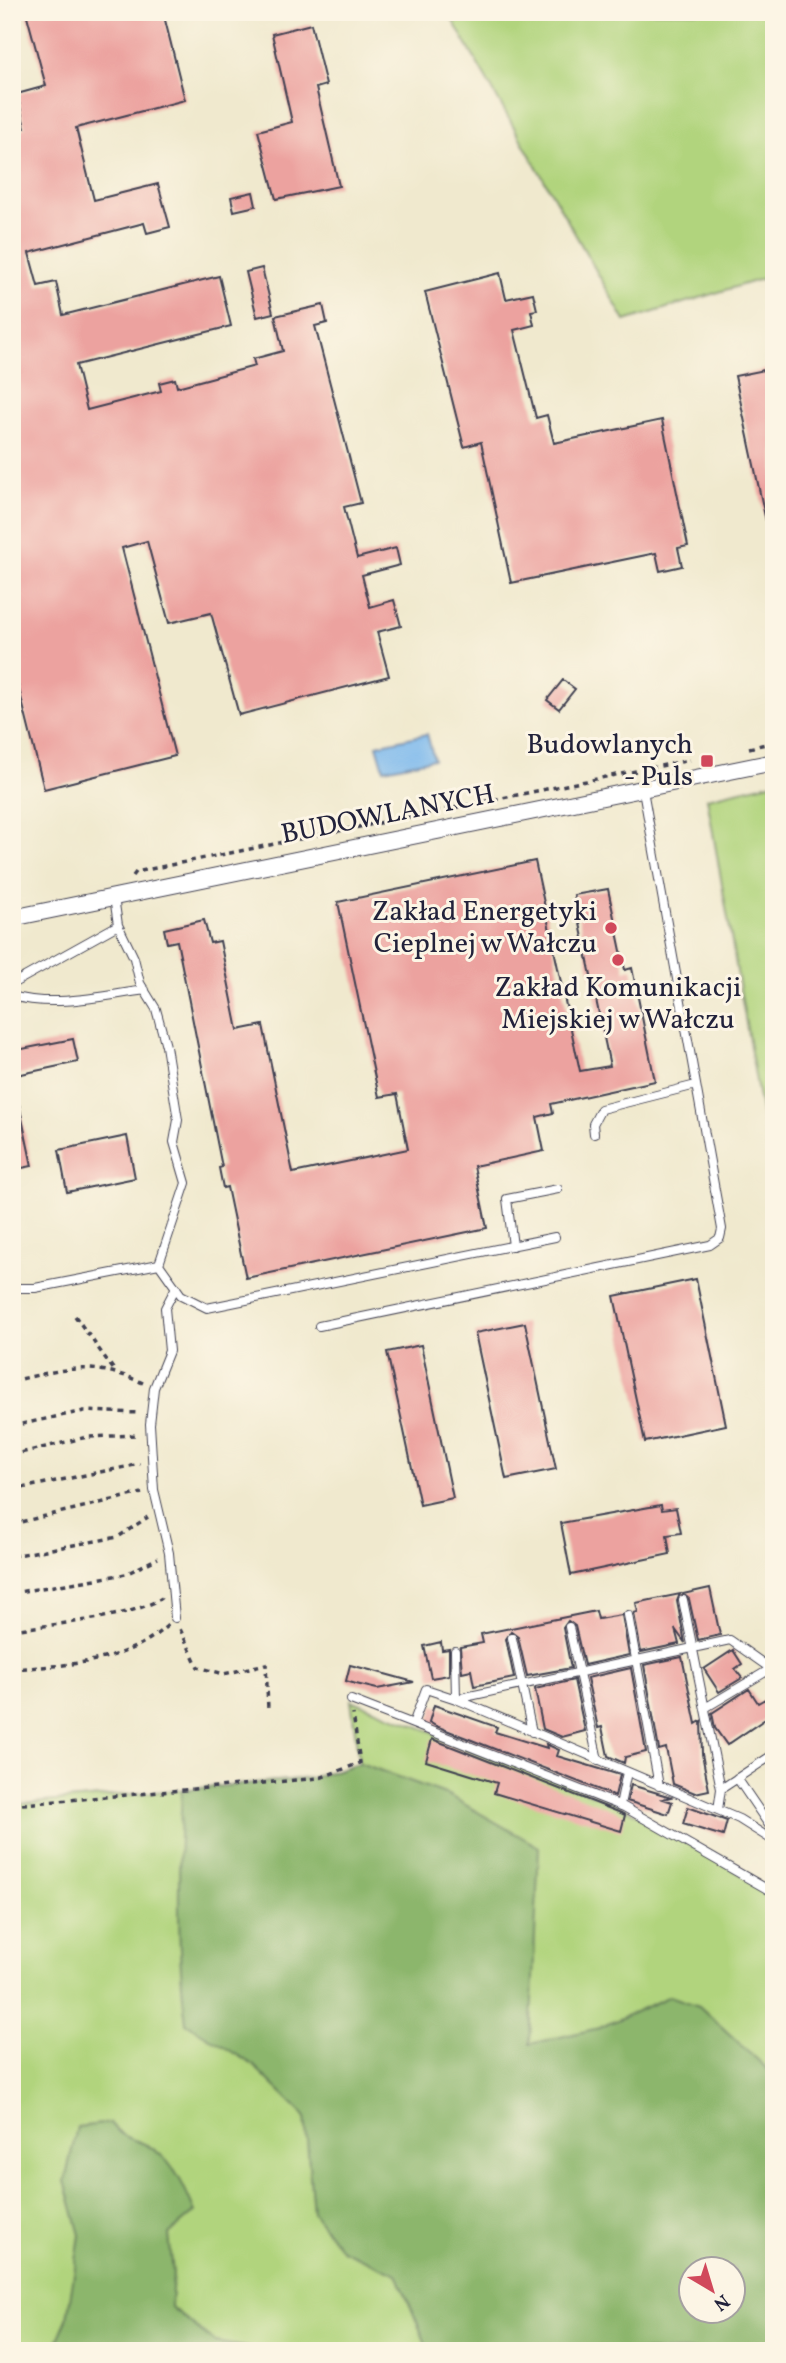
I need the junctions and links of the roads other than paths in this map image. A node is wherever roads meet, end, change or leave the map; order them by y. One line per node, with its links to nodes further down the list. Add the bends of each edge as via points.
1 (774, 762): 2 (street, BUDOWLANYCH)
2 (643, 790): 3 (street, BUDOWLANYCH); 9 (lane)
3 (114, 897): 4 (street, BUDOWLANYCH); 5 (lane)
4 (12, 918)
5 (118, 925): 6 (lane); 7 (lane)
6 (12, 984)
7 (145, 990): 8 (lane, via 75,1000 29,1001); 14 (lane, via 156,1009 166,1046 178,1120 174,1142 186,1182)
8 (12, 996)
9 (696, 1085): 10 (lane, via 601,1109 593,1124); 17 (lane, via 722,1229 720,1238 710,1245)
10 (594, 1134)
11 (558, 1189): 13 (lane, via 507,1199)
12 (555, 1237): 13 (lane)
13 (513, 1246): 15 (lane, via 207,1308 181,1295)
14 (159, 1264): 15 (lane); 16 (lane, via 35,1288)
15 (176, 1287): 20 (lane, via 165,1308 169,1351 154,1388 151,1413 154,1490 169,1553)
16 (12, 1288)
17 (319, 1326)
18 (682, 1600): 23 (lane)
19 (628, 1615): 25 (lane)
20 (175, 1618)
21 (569, 1627): 27 (lane)
22 (512, 1637): 28 (lane)
23 (692, 1648): 25 (lane); 26 (lane, via 730,1640); 31 (lane)
24 (455, 1651): 29 (lane)
25 (636, 1660): 27 (lane); 38 (lane)
26 (773, 1669): 31 (lane)
27 (579, 1673): 28 (lane); 35 (lane)
28 (522, 1685): 29 (lane); 33 (lane)
29 (456, 1699): 32 (lane, via 426,1689); 33 (lane)
30 (351, 1700): 32 (lane)
31 (705, 1708): 39 (lane)
32 (413, 1724): 40 (lane)
33 (532, 1732): 35 (lane)
34 (774, 1754): 37 (lane)
35 (598, 1760): 36 (lane)
36 (627, 1772): 38 (lane); 40 (lane)
37 (737, 1778): 39 (lane); 42 (lane)
38 (659, 1786): 41 (lane)
39 (721, 1788): 41 (lane)
40 (620, 1805): 45 (lane)
41 (718, 1810): 43 (lane)
42 (773, 1827): 43 (lane)
43 (763, 1834): 44 (lane)
44 (774, 1842)
45 (774, 1893)

